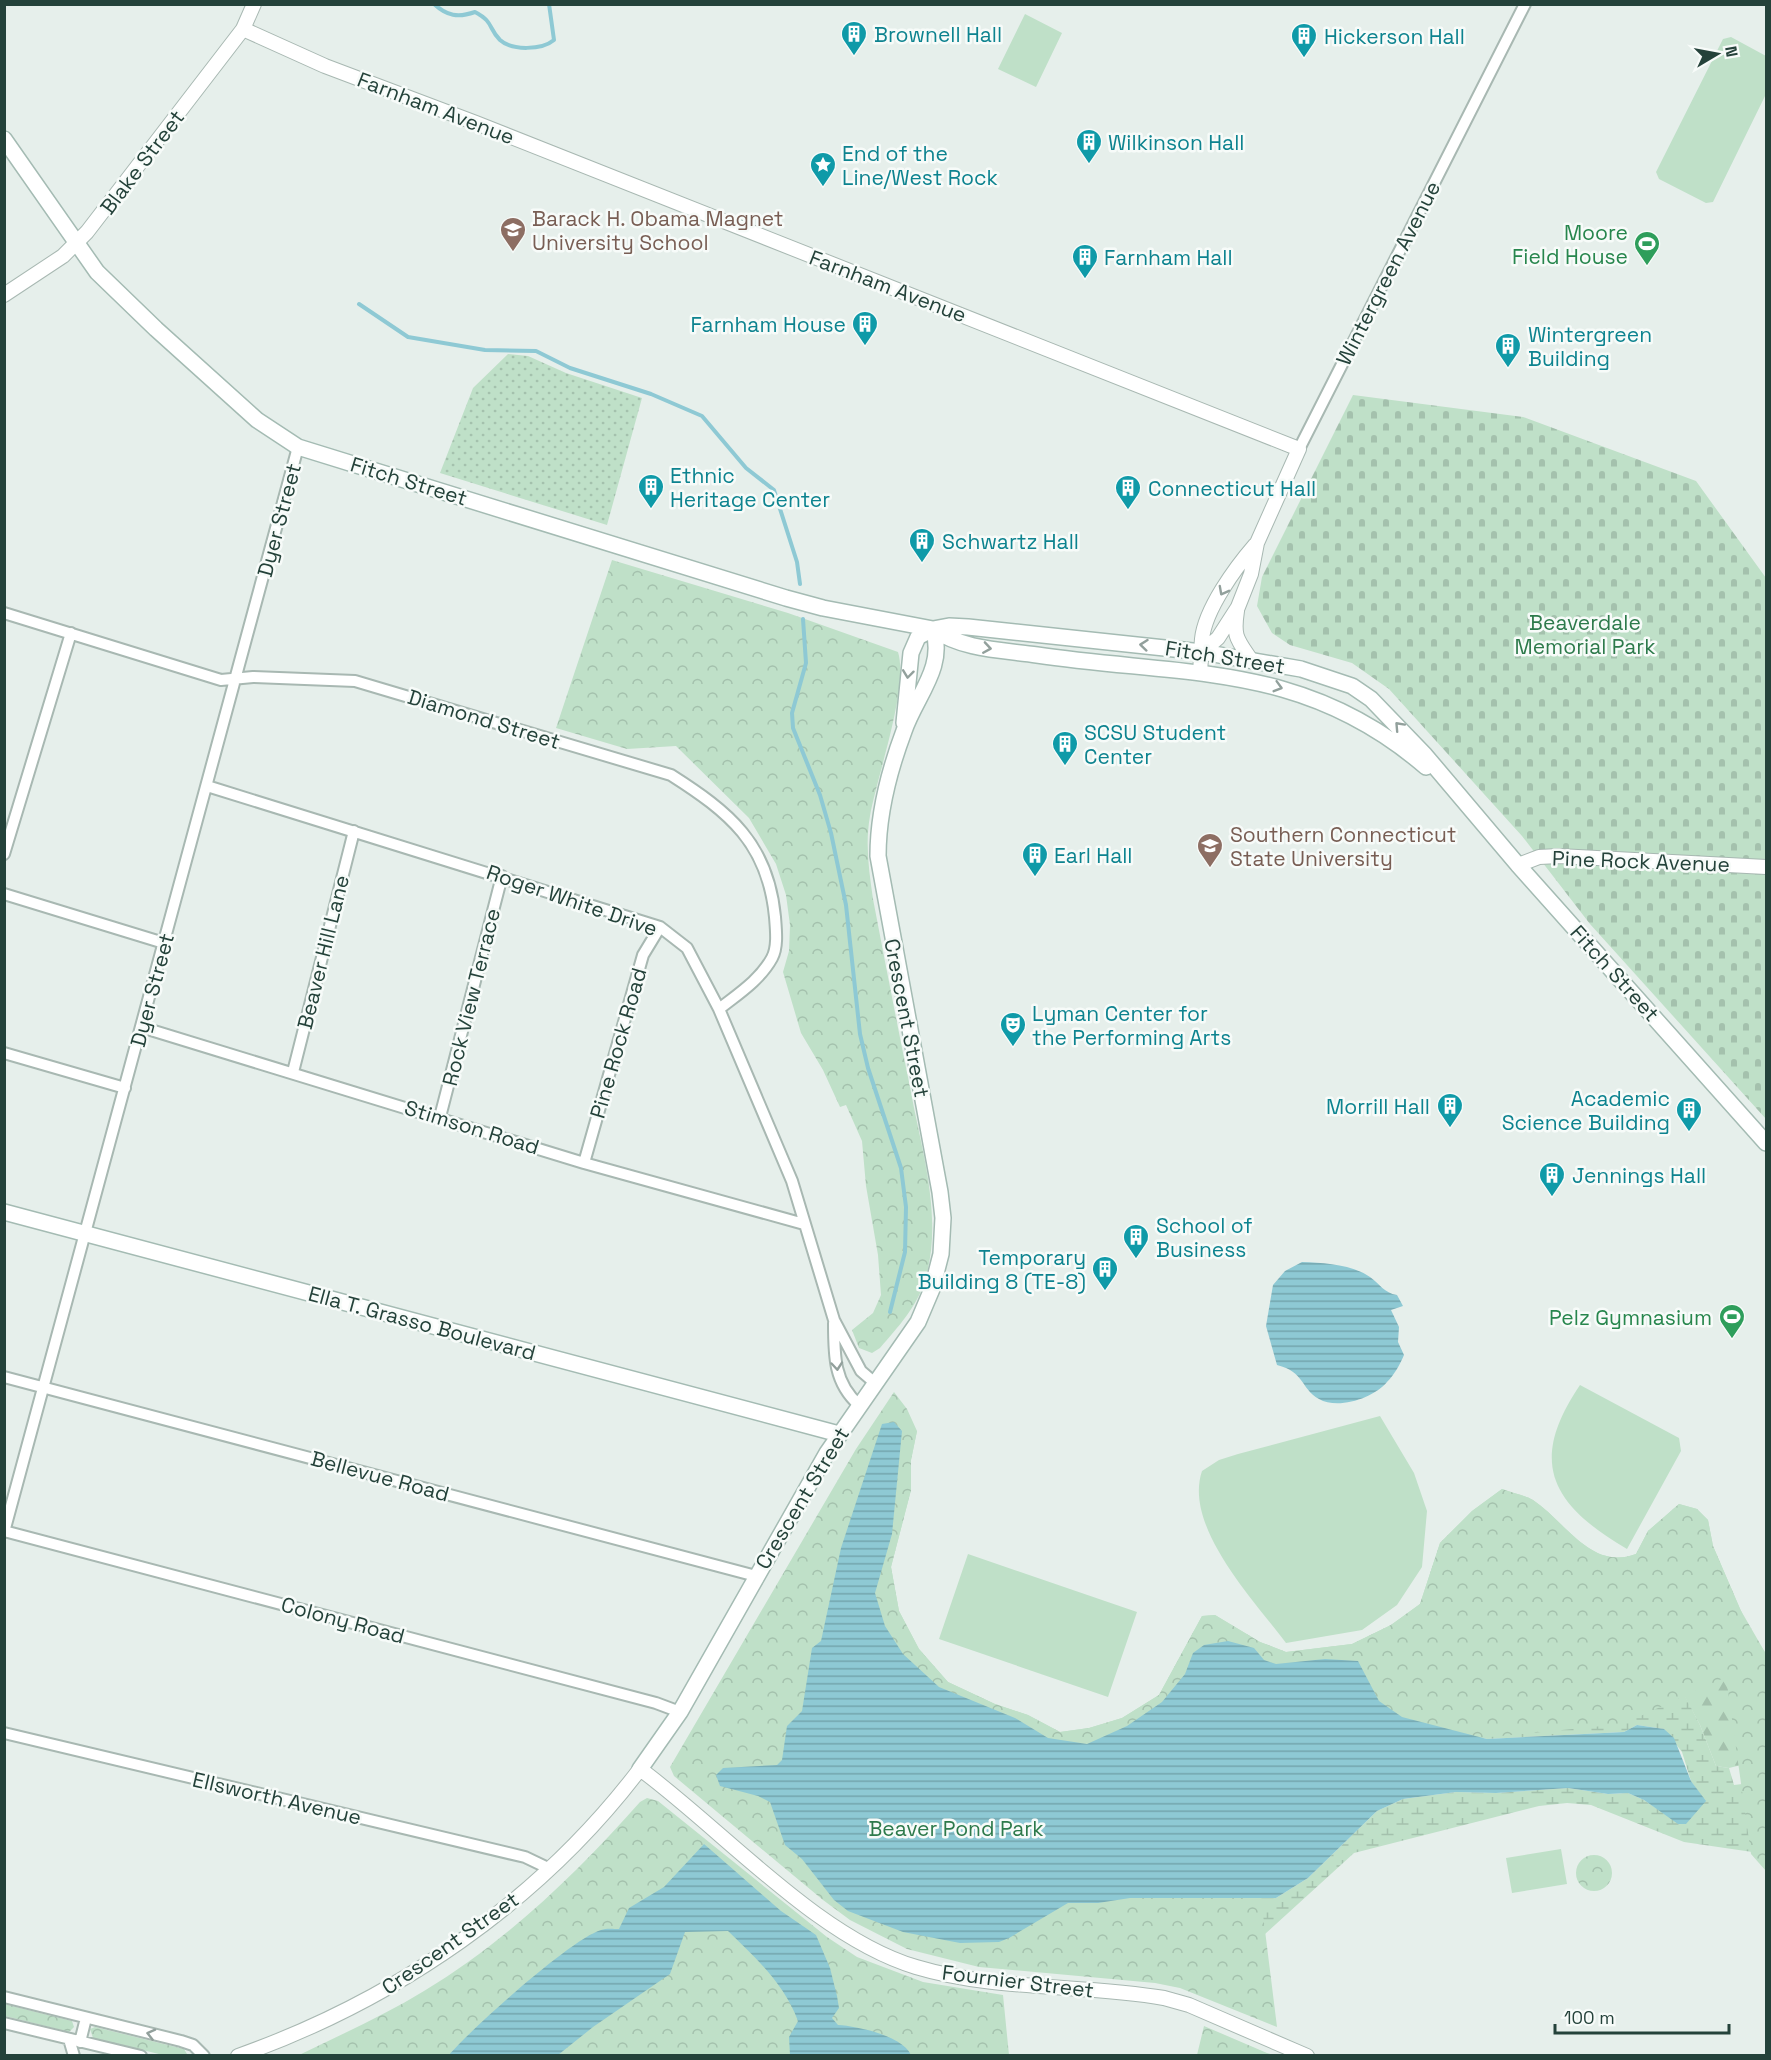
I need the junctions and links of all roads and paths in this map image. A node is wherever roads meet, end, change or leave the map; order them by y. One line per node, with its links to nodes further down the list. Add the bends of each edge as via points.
1 (254, 4): 3 (street, Blake Street)
2 (1525, 4): 8 (street, Wintergreen Avenue)
3 (243, 29): 5 (street, Blake Street); 8 (street, Farnham Avenue, via 325,66)
4 (4, 140): 5 (main road, Fitch Street)
5 (76, 243): 6 (street, Blake Street); 7 (main road, Fitch Street, via 97,272 156,329 257,420)
6 (4, 295)
7 (298, 447): 12 (main road, Fitch Street, via 786,598); 17 (street, Dyer Street)
8 (1299, 449): 9 (street, Wintergreen Avenue)
9 (1257, 543): 10 (street, Wintergreen Avenue, via 1251,574); 14 (street, Wintergreen Avenue, one-way to 14, via 1236,567 1210,615)
10 (1238, 607): 14 (street, Wintergreen Avenue, via 1218,638); 15 (street, via 1234,630)
11 (4, 613): 13 (street, Diamond Street)
12 (933, 629): 14 (main road, Fitch Street, one-way to 12, via 968,627); 16 (main road, Fitch Street, one-way to 16, via 950,641 982,647); 18 (main road, Crescent Street, via 938,658); 18 (main road, Crescent Street, one-way to 18, via 918,637 911,653)
13 (71, 633): 17 (street, Diamond Street, via 221,680); 22 (street)
14 (1202, 652): 15 (main road, Fitch Street); 16 (street, Wintergreen Avenue)
15 (1251, 660): 20 (main road, Fitch Street, one-way to 15, via 1371,699 1331,677)
16 (1200, 672): 20 (main road, Fitch Street, one-way to 20, via 1268,684 1332,705 1411,754)
17 (236, 678): 19 (street, Dyer Street); 29 (street, Diamond Street, via 355,681 671,775 713,802 736,823 766,872 774,900 776,930 773,956 759,977)
18 (904, 729): 42 (main road, Crescent Street, via 882,807 878,856 940,1192 943,1236 939,1266 926,1306)
19 (207, 786): 21 (street, Roger White Drive); 28 (street, Dyer Street)
20 (1465, 801): 23 (main road, Fitch Street)
21 (354, 831): 25 (street, Roger White Drive); 32 (street, Beaver Hill Lane)
22 (4, 854)
23 (1518, 865): 24 (street, Pine Rock Avenue, via 1559,856); 35 (main road, Fitch Street)
24 (1767, 867)
25 (502, 876): 27 (street, Roger White Drive); 34 (street, Rock View Terrace)
26 (4, 894): 28 (street)
27 (660, 927): 29 (street, Roger White Drive, via 687,948); 36 (street, Pine Rock Road, via 643,955)
28 (164, 943): 30 (street, Dyer Street)
29 (719, 1009): 38 (street, Roger White Drive, via 792,1181)
30 (141, 1027): 32 (street, Stimson Road); 33 (street, Dyer Street)
31 (4, 1053): 33 (street)
32 (293, 1072): 34 (street, Stimson Road)
33 (125, 1088): 39 (street, Dyer Street)
34 (441, 1117): 36 (street, Stimson Road)
35 (1767, 1143)
36 (584, 1163): 38 (street, Stimson Road)
37 (4, 1212): 39 (main road, Ella T. Grasso Boulevard)
38 (804, 1224): 40 (street, Roger White Drive)
39 (86, 1233): 43 (street, Dyer Street); 45 (main road, Ella T. Grasso Boulevard)
40 (834, 1320): 42 (street, Roger White Drive, via 861,1371); 44 (street, Roger White Drive, one-way to 44, via 838,1376 846,1394)
41 (4, 1377): 43 (street, Bellevue Road)
42 (875, 1383): 44 (main road, Crescent Street)
43 (44, 1387): 46 (street, Dyer Street); 47 (street, Bellevue Road)
44 (859, 1405): 45 (main road, Crescent Street)
45 (839, 1434): 47 (main road, Crescent Street)
46 (5, 1532): 48 (street, Colony Road)
47 (756, 1576): 48 (main road, Crescent Street)
48 (680, 1712): 50 (main road, Crescent Street)
49 (4, 1733): 51 (street, Ellsworth Avenue, via 525,1857)
50 (640, 1769): 51 (street, Crescent Street, via 614,1802); 56 (street, Fournier Street, via 798,1899 895,1959 959,1977 1164,1998 1190,2005)
51 (548, 1868): 60 (street, Crescent Street, via 496,1915 398,1982 336,2015)
52 (4, 1997): 53 (street)
53 (86, 2018): 55 (street); 59 (street, one-way to 53, via 181,2041)
54 (4, 2023): 55 (street)
55 (74, 2040): 57 (street); 58 (street)
56 (1299, 2054)
57 (74, 2055)
58 (141, 2055)
59 (204, 2055)
60 (238, 2055)

